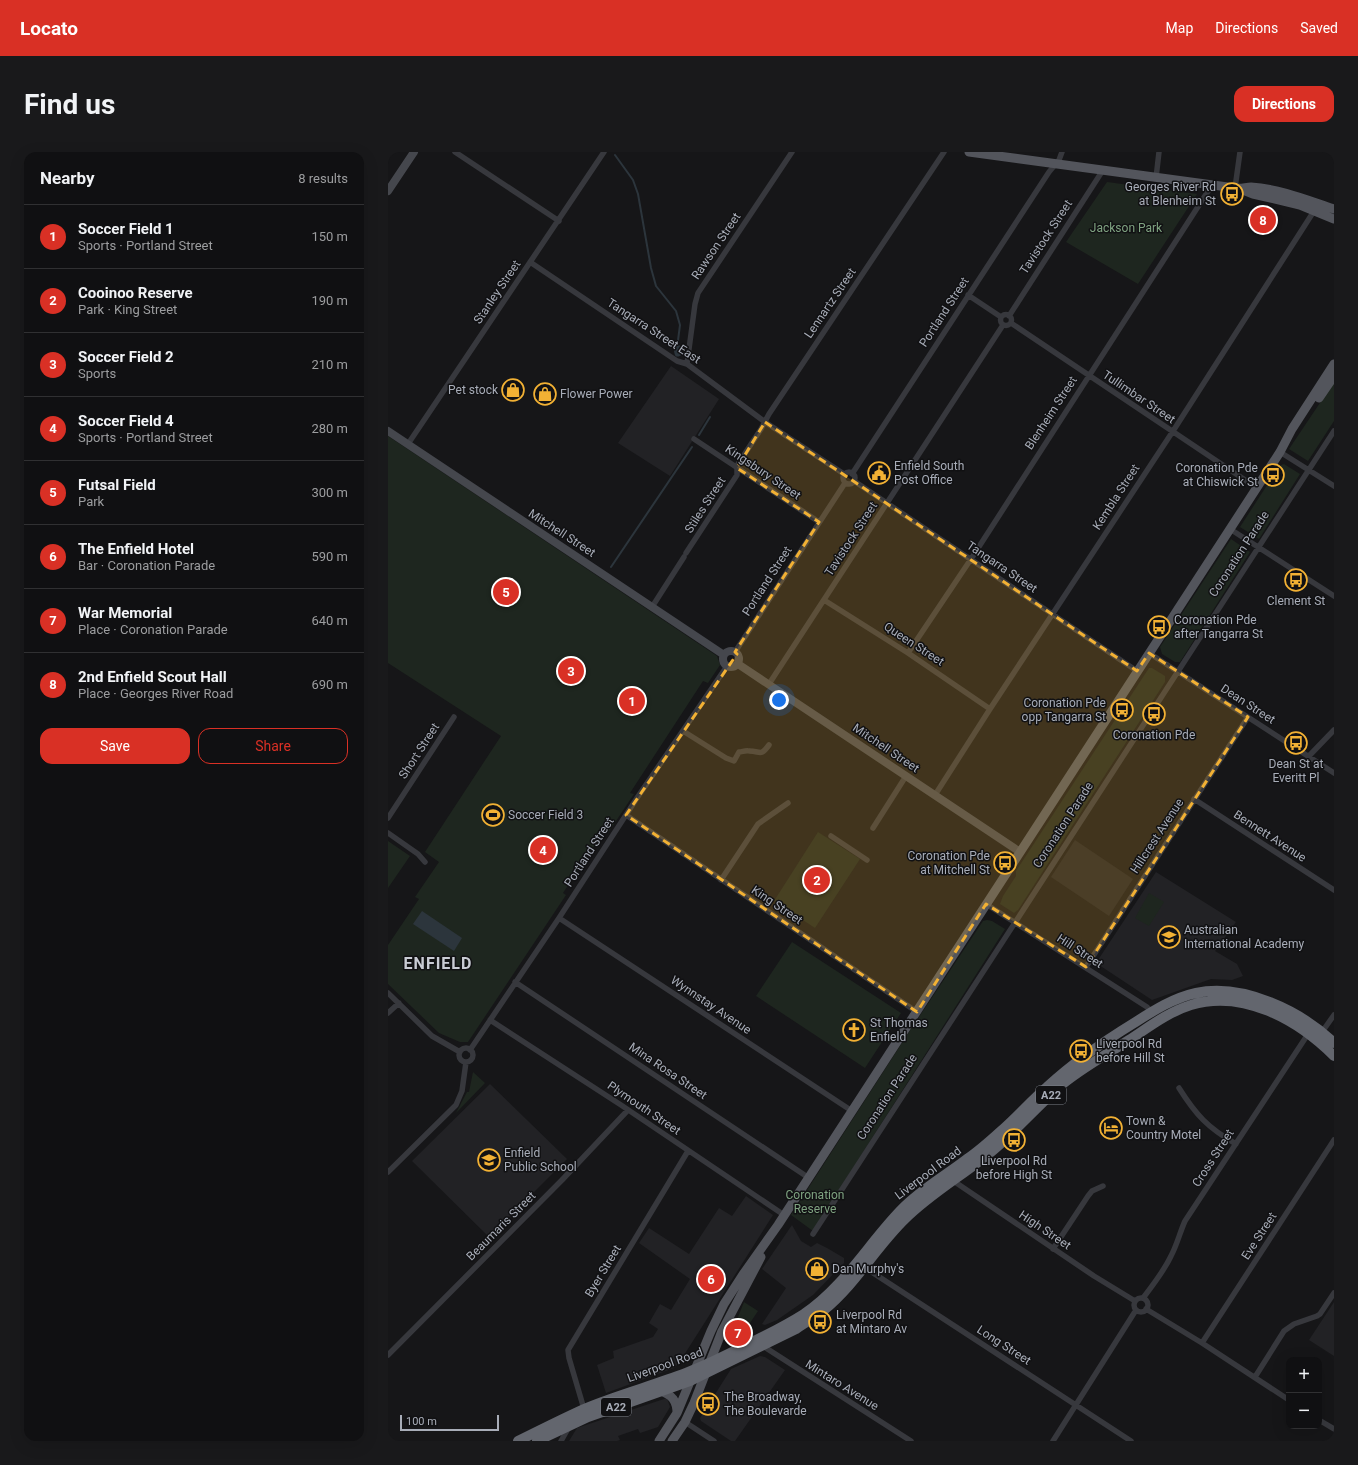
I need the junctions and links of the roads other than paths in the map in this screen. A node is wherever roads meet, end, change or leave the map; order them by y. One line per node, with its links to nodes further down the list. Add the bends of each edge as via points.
1 (414, 152): 15 (street)
2 (456, 152): 19 (street)
3 (604, 152): 19 (street, Stanley Street)
4 (792, 152): 26 (street, Rawson Street, via 698,293)
5 (944, 152): 30 (street, Lennartz Street)
6 (969, 152): 10 (main road)
7 (1062, 152): 10 (street, Portland Street)
8 (1159, 152): 12 (street)
9 (1240, 152): 14 (street)
10 (1056, 164): 11 (main road); 21 (street, Portland Street)
11 (1103, 170): 12 (main road); 22 (street, Tavistock Street)
12 (1156, 178): 13 (main road)
13 (1212, 185): 14 (main road); 28 (street, Blenheim Street)
14 (1237, 188): 16 (main road, via 1249,187 1284,193); 17 (main road)
15 (388, 192)
16 (1334, 209)
17 (1314, 211): 18 (main road); 33 (street, Kembla Street)
18 (1334, 219)
19 (559, 221): 20 (street, Stanley Street)
20 (530, 262): 26 (street, Tangarra Street East, via 677,361); 35 (street, Stanley Street)
21 (968, 295): 23 (street); 40 (street, Portland Street)
22 (1009, 316): 23 (street); 24 (street)
23 (1001, 317): 25 (street)
24 (1011, 323): 25 (street); 28 (street, Tullimbar Street)
25 (1002, 325): 45 (street, Tavistock Street)
26 (687, 364): 30 (street, Tangarra Street East)
27 (1334, 364): 36 (main road, Coronation Parade)
28 (1088, 376): 33 (street, Tullimbar Street); 49 (street, Blenheim Street)
29 (1334, 376): 36 (main road, Coronation Parade)
30 (765, 422): 37 (street, Lennartz Street); 39 (street)
31 (1334, 430): 38 (street, Coronation Parade)
32 (388, 431): 35 (street, Mitchell Street)
33 (1172, 432): 44 (street, Tullimbar Street); 53 (street, Kembla Street)
34 (694, 439): 37 (street, Kingsbury Street)
35 (408, 444): 52 (street, Mitchell Street)
36 (1280, 452): 38 (street); 44 (main road, Coronation Parade)
37 (737, 468): 46 (street, Kingsbury Street); 52 (street, Stiles Street, via 737,475)
38 (1309, 470): 43 (street); 48 (street, Coronation Parade)
39 (844, 474): 40 (street); 42 (street)
40 (852, 474): 41 (street)
41 (854, 481): 42 (street, via 850,484); 45 (street, Tangarra Street)
42 (845, 483): 46 (street, Portland Street)
43 (1334, 486)
44 (1257, 488): 47 (main road, Coronation Parade)
45 (887, 503): 49 (street, Tangarra Street); 51 (street, Tavistock Street)
46 (819, 522): 54 (street, Portland Street)
47 (1230, 529): 48 (street); 56 (main road, Coronation Parade)
48 (1257, 547): 50 (street); 61 (street, Coronation Parade)
49 (970, 559): 53 (street, Tangarra Street); 55 (street, Blenheim Street)
50 (1334, 596)
51 (824, 600): 55 (street, Queen Street); 62 (street, Tavistock Street)
52 (652, 607): 57 (street, Mitchell Street)
53 (1052, 614): 60 (street, Tangarra Street); 63 (street, Kembla Street)
54 (735, 652): 57 (street); 58 (street, via 739,656)
55 (908, 653): 63 (street, Queen Street)
56 (1149, 653): 60 (main road, Coronation Parade); 61 (street, Dean Street)
57 (724, 654): 59 (street, via 723,661)
58 (738, 664): 59 (street, via 734,667); 62 (street, Mitchell Street)
59 (727, 666): 67 (street, Portland Street)
60 (1137, 671): 80 (main road, Coronation Parade)
61 (1177, 671): 65 (street, Dean Street); 87 (street, Coronation Parade)
62 (769, 684): 71 (street, Mitchell Street)
63 (990, 709): 72 (street, Kembla Street)
64 (454, 717): 76 (street, Short Street)
65 (1248, 717): 69 (street, Dean Street); 73 (street, Hillcrest Avenue)
66 (1334, 730): 69 (street)
67 (682, 731): 68 (street, via 734,761 739,752 760,754); 75 (street, Portland Street)
68 (769, 745)
69 (1308, 757): 70 (street, Dean Street)
70 (1334, 774)
71 (906, 776): 72 (street, Mitchell Street); 77 (street)
72 (935, 796): 80 (street, Mitchell Street)
73 (1194, 800): 84 (street, Bennett Avenue); 88 (street, Hillcrest Avenue)
74 (788, 803): 83 (street, via 758,824)
75 (626, 816): 83 (street, King Street); 86 (street, Portland Street)
76 (388, 818)
77 (873, 828)
78 (388, 833): 82 (street)
79 (831, 836): 81 (street)
80 (1020, 852): 85 (main road, Coronation Parade)
81 (867, 860)
82 (425, 862)
83 (721, 880): 93 (street, King Street)
84 (1334, 890)
85 (986, 904): 87 (street, Hill Street); 93 (main road, Coronation Parade)
86 (559, 918): 89 (street, Portland Street); 108 (street, Wynnstay Avenue)
87 (1014, 921): 88 (street, Hill Street); 119 (street, Coronation Parade)
88 (1086, 967): 94 (street, Hill Street)
89 (515, 982): 97 (street, Portland Street); 114 (street, Mina Rosa Street)
90 (388, 993): 91 (street)
91 (399, 1004): 92 (street); 103 (street, via 432,1036)
92 (390, 1011): 96 (street)
93 (916, 1012): 108 (main road, Coronation Parade)
94 (1151, 1012): 98 (street, Hill Street); 99 (highway, Liverpool Road / A22, via 1176,999 1194,994 1235,993 1255,997 1282,1008); 113 (highway, Liverpool Road / A22, via 1075,1062 1001,1131 968,1159)
95 (1334, 1015): 99 (street)
96 (388, 1017)
97 (490, 1020): 102 (street, Portland Street); 107 (street, Plymouth Street)
98 (1158, 1020): 100 (highway, Liverpool Road / A22, via 1192,1005 1234,1002 1249,1004 1277,1015); 115 (highway, Liverpool Road / A22, via 1059,1087 992,1151)
99 (1322, 1032): 101 (highway, Liverpool Road / A22)
100 (1308, 1034): 104 (highway, Liverpool Road / A22, via 1323,1044); 110 (street, Cross Street)
101 (1334, 1043)
102 (470, 1050): 103 (street); 105 (street, via 472,1057)
103 (460, 1052): 105 (street, via 460,1058)
104 (1334, 1056)
105 (466, 1062): 112 (street, via 462,1091 456,1105)
106 (1179, 1088): 110 (street, via 1207,1124)
107 (628, 1110): 111 (street, Plymouth Street); 131 (street, Beaumaris Street)
108 (852, 1111): 114 (main road, Coronation Parade)
109 (1334, 1140): 128 (street, Eve Street)
110 (1236, 1144): 123 (street, Cross Street, via 1185,1220 1167,1265)
111 (688, 1151): 117 (street, Plymouth Street); 140 (street, Byer Street, via 568,1350 568,1358)
112 (388, 1172)
113 (945, 1174): 115 (street, High Street); 129 (highway, Liverpool Road / A22, via 917,1194 898,1212 846,1277 821,1301 786,1325)
114 (809, 1178): 117 (main road, Coronation Parade)
115 (954, 1181): 120 (street, High Street); 121 (highway, Liverpool Road / A22, via 904,1220)
116 (1103, 1186): 120 (street, via 1088,1196)
117 (784, 1215): 118 (main road, Coronation Parade)
118 (777, 1226): 127 (main road, Coronation Parade); 133 (main road, Coronation Parade, via 724,1304)
119 (813, 1234)
120 (1053, 1249): 124 (street, High Street)
121 (864, 1267): 130 (highway, Liverpool Road / A22, via 824,1310 796,1329); 139 (street, Long Street)
122 (1334, 1293): 135 (street, via 1320,1314 1294,1324 1284,1332)
123 (1143, 1298): 124 (street); 125 (street, via 1148,1304)
124 (1135, 1301): 126 (street)
125 (1146, 1309): 126 (street, via 1142,1312); 128 (street)
126 (1136, 1310): 139 (street)
127 (732, 1312): 129 (main road, via 729,1337 733,1342); 132 (main road, Coronation Parade)
128 (1202, 1343): 135 (street)
129 (745, 1346): 132 (highway, Liverpool Road / A22)
130 (763, 1346): 134 (highway, Liverpool Road / A22); 152 (street, Mintaro Avenue)
131 (388, 1355)
132 (709, 1363): 133 (highway, Liverpool Road / A22); 134 (main road, Coronation Parade)
133 (695, 1368): 136 (main road, Coronation Parade); 140 (highway, Liverpool Road / A22)
134 (705, 1375): 136 (highway, Liverpool Road / A22); 142 (main road, Coronation Parade)
135 (1255, 1377): 138 (street)
136 (690, 1381): 137 (highway, Liverpool Road / A22); 141 (main road, Coronation Parade)
137 (661, 1391): 141 (main road, via 672,1398 677,1406); 144 (highway, Liverpool Road / A22)
138 (1286, 1398)
139 (1076, 1405): 153 (street); 154 (street, Long Street)
140 (584, 1409): 146 (highway, Liverpool Road / A22)
141 (677, 1413): 149 (main road, Coronation Parade)
142 (685, 1422): 150 (main road, Coronation Parade); 151 (street)
143 (1322, 1422): 145 (street)
144 (571, 1424): 147 (highway, Liverpool Road / A22); 148 (street)
145 (1334, 1429)
146 (518, 1441)
147 (537, 1441)
148 (561, 1441)
149 (659, 1441)
150 (672, 1441)
151 (714, 1441)
152 (911, 1441)
153 (1053, 1441)
154 (1131, 1441)

